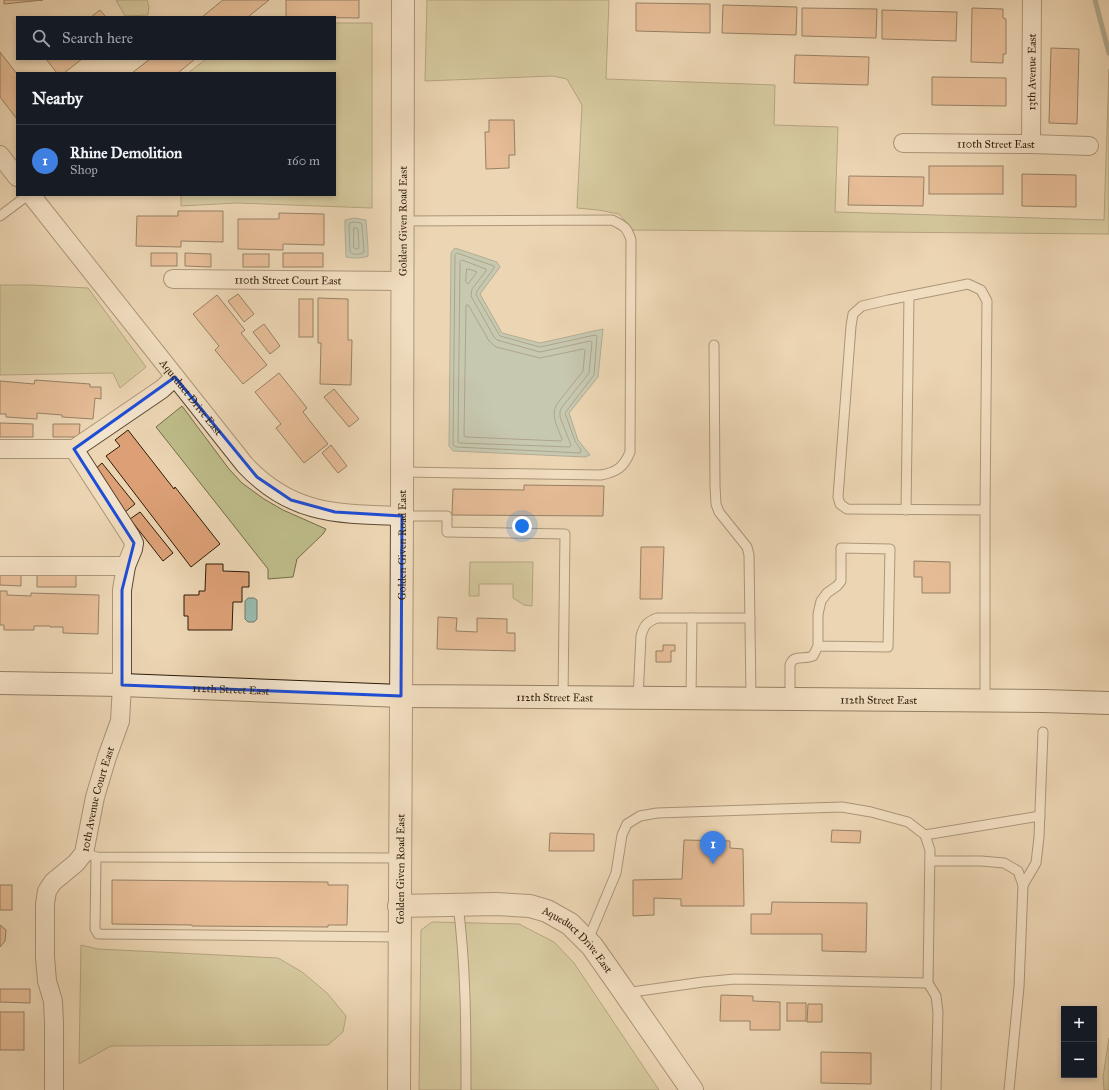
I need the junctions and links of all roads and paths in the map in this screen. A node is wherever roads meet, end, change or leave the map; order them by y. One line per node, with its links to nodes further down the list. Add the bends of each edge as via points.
1 (402, 0): 11 (street, Golden Given Road East)
2 (1032, 0): 4 (street, 13th Avenue East)
3 (903, 143): 4 (street, 110th Street East)
4 (1030, 144): 5 (street, 110th Street East)
5 (1089, 146)
6 (0, 155): 7 (street)
7 (16, 176)
8 (27, 196): 10 (lane)
9 (32, 196): 16 (street, Aqueduct Drive East)
10 (0, 216)
11 (402, 221): 13 (street, Golden Given Road East); 19 (lane, via 612,220 628,231 630,452 620,468 601,475)
12 (173, 279): 13 (street, 110th Street Court East)
13 (402, 281): 19 (street, Golden Given Road East)
14 (909, 296): 20 (lane); 20 (lane, via 862,306 853,314 838,497 840,504 848,509); 21 (lane, via 968,284 981,290 987,301)
15 (714, 345): 26 (lane, via 716,504 719,512 747,547)
16 (168, 383): 18 (street); 22 (street, Aqueduct Drive East, via 256,477 291,500 335,512)
17 (0, 449): 18 (street)
18 (74, 449): 24 (street, 10th Avenue Court East, via 134,543)
19 (402, 472): 22 (street, Golden Given Road East)
20 (906, 510): 21 (lane)
21 (985, 510): 36 (lane)
22 (402, 516): 30 (street, Golden Given Road East); 31 (lane, via 447,516 447,532 565,534)
23 (0, 566): 24 (street)
24 (126, 566): 29 (street, 10th Avenue Court East, via 122,590)
25 (692, 618): 26 (lane); 32 (lane, via 657,618 644,628 641,636); 33 (lane)
26 (750, 618): 34 (lane)
27 (818, 646): 27 (lane, via 888,647 890,549 841,548 841,581 821,601 818,614); 35 (lane, via 810,658 791,660)
28 (0, 683): 29 (street, 112th Street East)
29 (122, 685): 30 (street, 112th Street East); 41 (street, 10th Avenue Court East, via 120,721 95,797)
30 (401, 696): 31 (street, 112th Street East); 42 (street, Golden Given Road East)
31 (563, 697): 32 (street, 112th Street East)
32 (638, 698): 33 (street, 112th Street East)
33 (691, 698): 34 (street, 112th Street East)
34 (751, 698): 35 (street, 112th Street East)
35 (790, 699): 36 (street, 112th Street East)
36 (985, 700): 37 (street, 112th Street East)
37 (1109, 703)
38 (1043, 732): 39 (lane)
39 (1040, 816): 40 (lane); 44 (lane, via 1036,864)
40 (925, 835): 43 (lane, via 930,850); 48 (lane, via 908,822 842,807 640,816 627,824 622,835 616,873)
41 (90, 855): 42 (lane); 47 (lane, via 95,929 98,934); 51 (street, 10th Avenue Court East, via 53,882 47,891 45,904 47,981 54,1008)
42 (400, 858): 46 (street, Golden Given Road East)
43 (930, 861): 44 (lane, via 1004,863 1018,871); 49 (lane)
44 (1023, 885): 56 (lane, via 1019,987)
45 (458, 904): 46 (street, Aqueduct Drive East); 48 (street, Aqueduct Drive East, via 530,906 547,911 570,924); 53 (lane, via 466,1004)
46 (399, 906): 47 (street, Golden Given Road East)
47 (400, 936): 52 (street, Golden Given Road East)
48 (587, 941): 50 (street, Aqueduct Drive East)
49 (928, 983): 50 (lane, via 735,979); 55 (lane, via 936,996 938,1012)
50 (625, 993): 54 (street, Aqueduct Drive East)
51 (54, 1090)
52 (399, 1090)
53 (466, 1090)
54 (692, 1090)
55 (936, 1090)
56 (1010, 1090)

